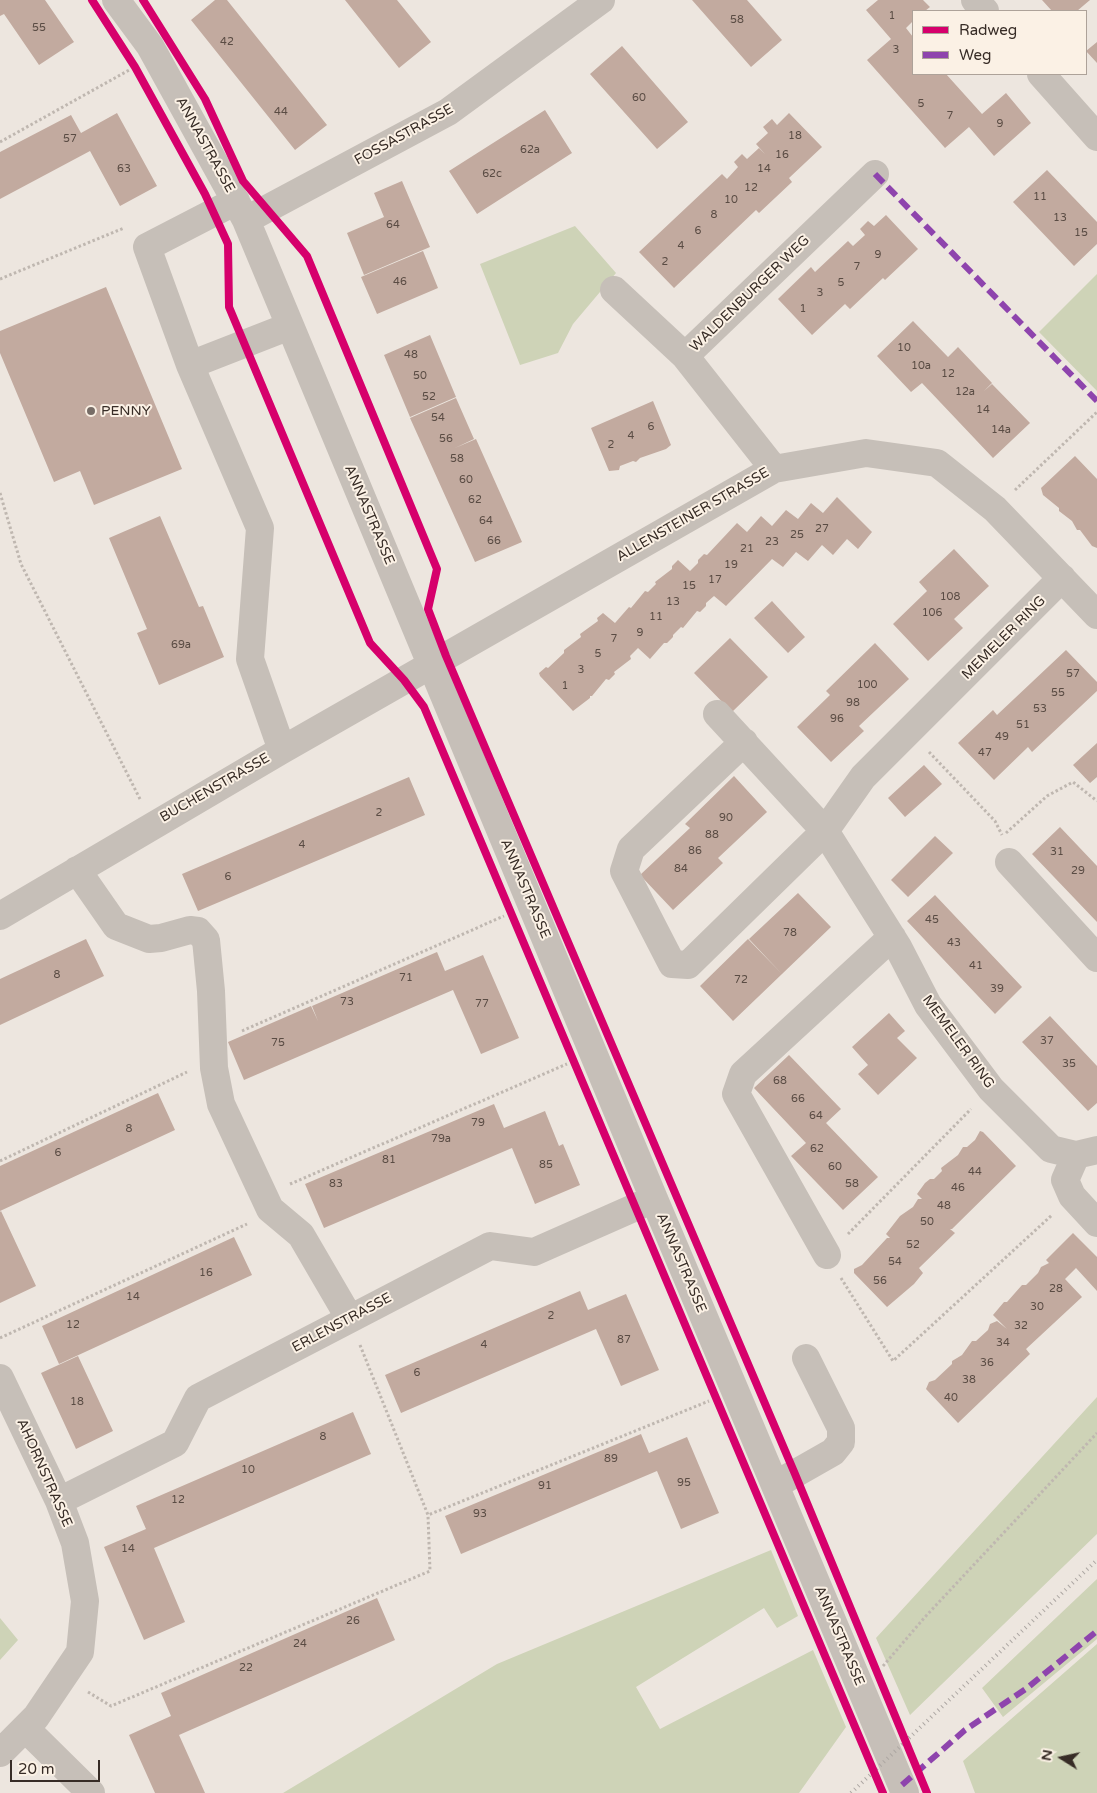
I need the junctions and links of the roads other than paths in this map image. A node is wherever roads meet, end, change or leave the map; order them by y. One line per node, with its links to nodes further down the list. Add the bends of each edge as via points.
1 (116, 0): 8 (street, ANNASTRASSE, via 155,56)
2 (600, 0): 8 (street, FOSSASTRASSE, via 448,112)
3 (975, 0): 4 (street)
4 (984, 10)
5 (1041, 75): 6 (street)
6 (1097, 137)
7 (875, 174): 11 (street, WALDENBURGER WEG)
8 (241, 210): 10 (street, ANNASTRASSE); 12 (street, FOSSASTRASSE, via 147,247)
9 (614, 290): 11 (street)
10 (290, 326): 12 (street); 16 (street, ANNASTRASSE)
11 (685, 356): 13 (street, WALDENBURGER WEG)
12 (190, 365): 19 (street, via 260,528 250,659)
13 (774, 469): 14 (street, ALLENSTEINER STRASSE, via 866,453 937,463 995,509); 16 (street, ALLENSTEINER STRASSE)
14 (1062, 578): 15 (street, ALLENSTEINER STRASSE); 20 (street, MEMELER RING, via 863,777)
15 (1097, 615)
16 (432, 664): 19 (street, BUCHENSTRASSE); 27 (street, ANNASTRASSE)
17 (717, 714): 18 (street, MEMELER RING)
18 (744, 742): 20 (street, MEMELER RING); 20 (street, via 631,849 624,871 672,964 688,965)
19 (282, 750): 22 (street, BUCHENSTRASSE)
20 (825, 831): 24 (street, MEMELER RING)
21 (1009, 862): 25 (street)
22 (77, 870): 23 (street, BUCHENSTRASSE); 30 (street, via 116,926 149,939 190,930 198,931 206,940 212,991 213,1051 221,1104 268,1204 301,1235)
23 (0, 916)
24 (892, 937): 26 (street, MEMELER RING, via 928,1005 991,1089 1051,1149); 29 (street, via 743,1074 736,1094)
25 (1097, 958)
26 (1086, 1152): 28 (street, via 1066,1180 1072,1196)
27 (654, 1199): 30 (street, ERLENSTRASSE, via 534,1252 490,1246); 33 (street, ANNASTRASSE)
28 (1097, 1223)
29 (827, 1255)
30 (350, 1319): 34 (street, ERLENSTRASSE, via 198,1398 175,1443)
31 (806, 1358): 33 (street, via 841,1428 841,1442 833,1452)
32 (0, 1378): 34 (street, AHORNSTRASSE)
33 (775, 1485): 38 (street, ANNASTRASSE)
34 (59, 1501): 35 (street, AHORNSTRASSE, via 75,1543 85,1601 80,1652)
35 (25, 1728): 36 (street, AHORNSTRASSE); 37 (street)
36 (0, 1753)
37 (91, 1793)
38 (905, 1793)

